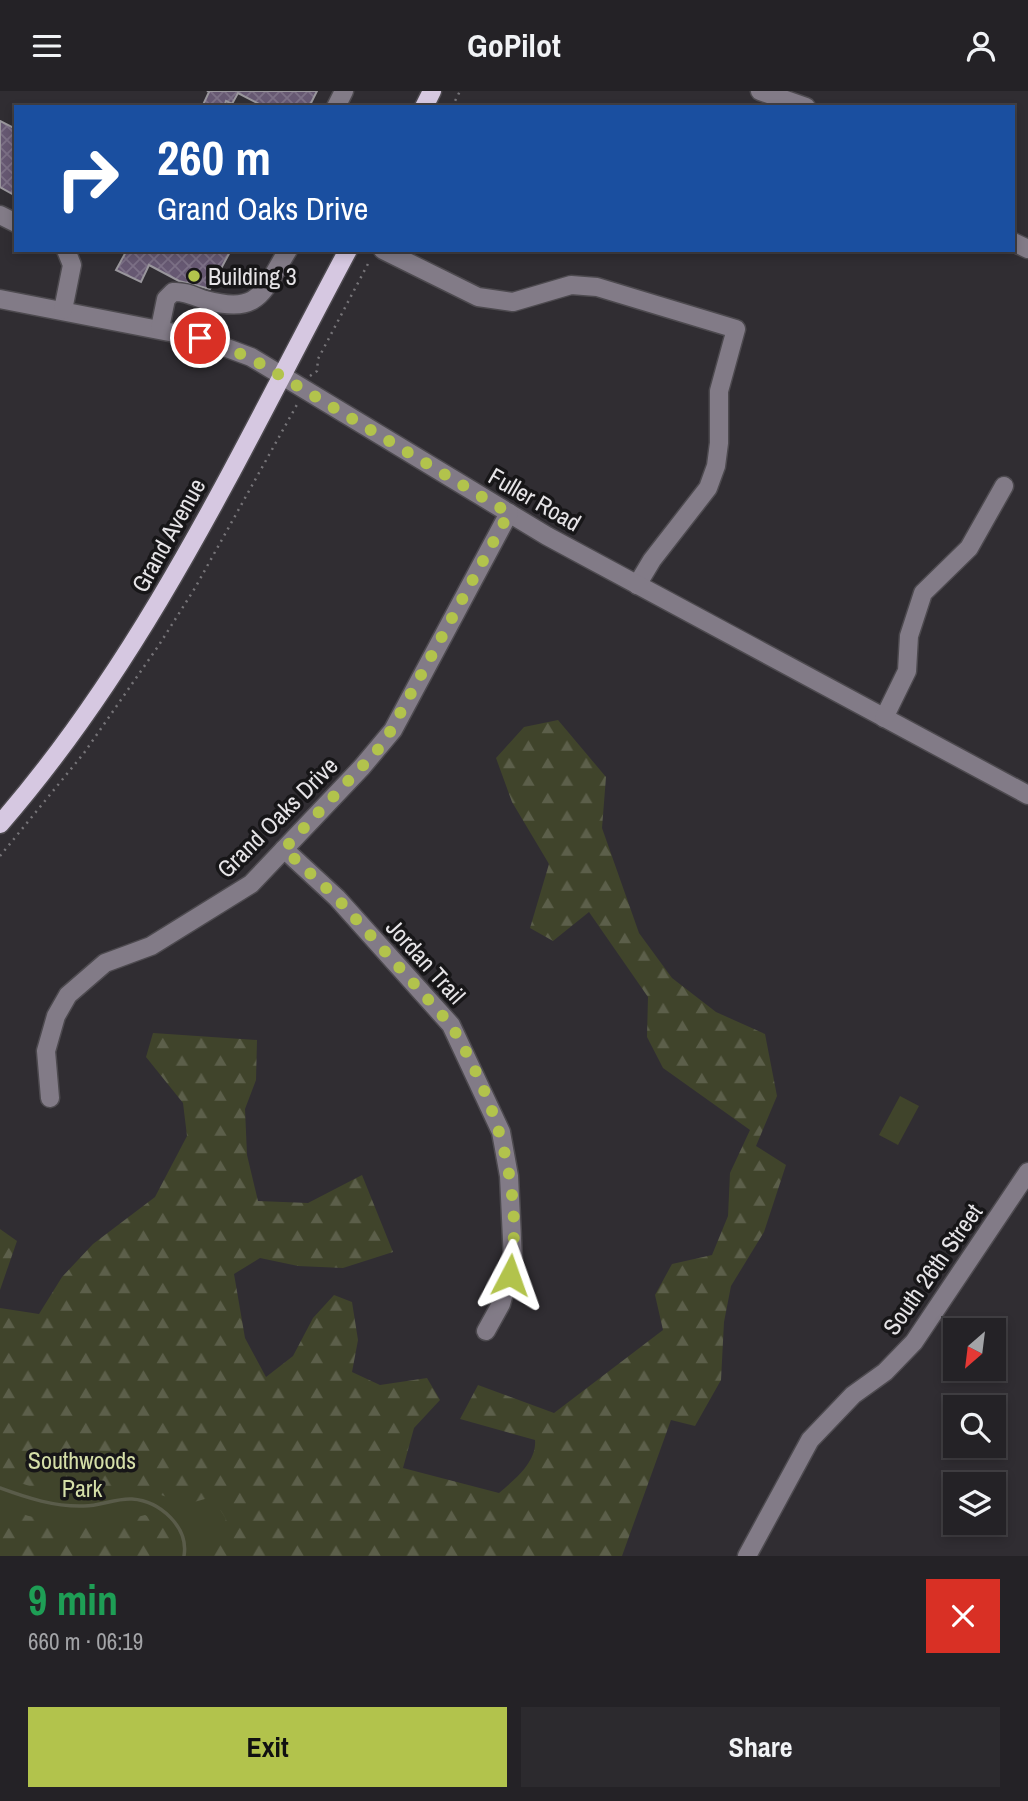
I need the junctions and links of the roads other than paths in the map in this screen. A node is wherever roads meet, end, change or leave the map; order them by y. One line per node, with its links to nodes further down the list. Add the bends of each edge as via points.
1 (760, 91): 2 (street)
2 (800, 105)
3 (67, 252): 8 (street, via 72,265)
4 (287, 252): 9 (street, via 252,303 232,305 173,292 166,299)
5 (347, 252): 10 (main road, Grand Avenue)
6 (387, 252): 13 (street, via 459,290 490,300 521,300 570,285 597,287 736,329 719,391 719,443 708,488)
7 (0, 299): 8 (street, Fuller Road)
8 (63, 310): 9 (street, Fuller Road)
9 (160, 328): 10 (street, Fuller Road, via 223,345)
10 (281, 376): 12 (street, Fuller Road); 16 (main road, Grand Avenue, via 184,559 126,656)
11 (1004, 486): 14 (street, via 969,548 923,593 909,636 907,671)
12 (509, 513): 13 (street, Fuller Road); 17 (street, Grand Oaks Drive, via 384,743)
13 (637, 585): 14 (street, Fuller Road)
14 (884, 718): 15 (street, Fuller Road)
15 (1028, 795)
16 (0, 824)
17 (284, 849): 18 (street, Grand Oaks Drive, via 251,884 209,913 151,946 105,963 76,985 56,1016 49,1039 46,1076); 20 (street, Jordan Trail, via 337,898 451,1025 501,1132 510,1187 513,1260 501,1304)
18 (50, 1098)
19 (1028, 1172): 21 (street, South 26th Street, via 915,1342 810,1440)
20 (486, 1331)
21 (747, 1556)

